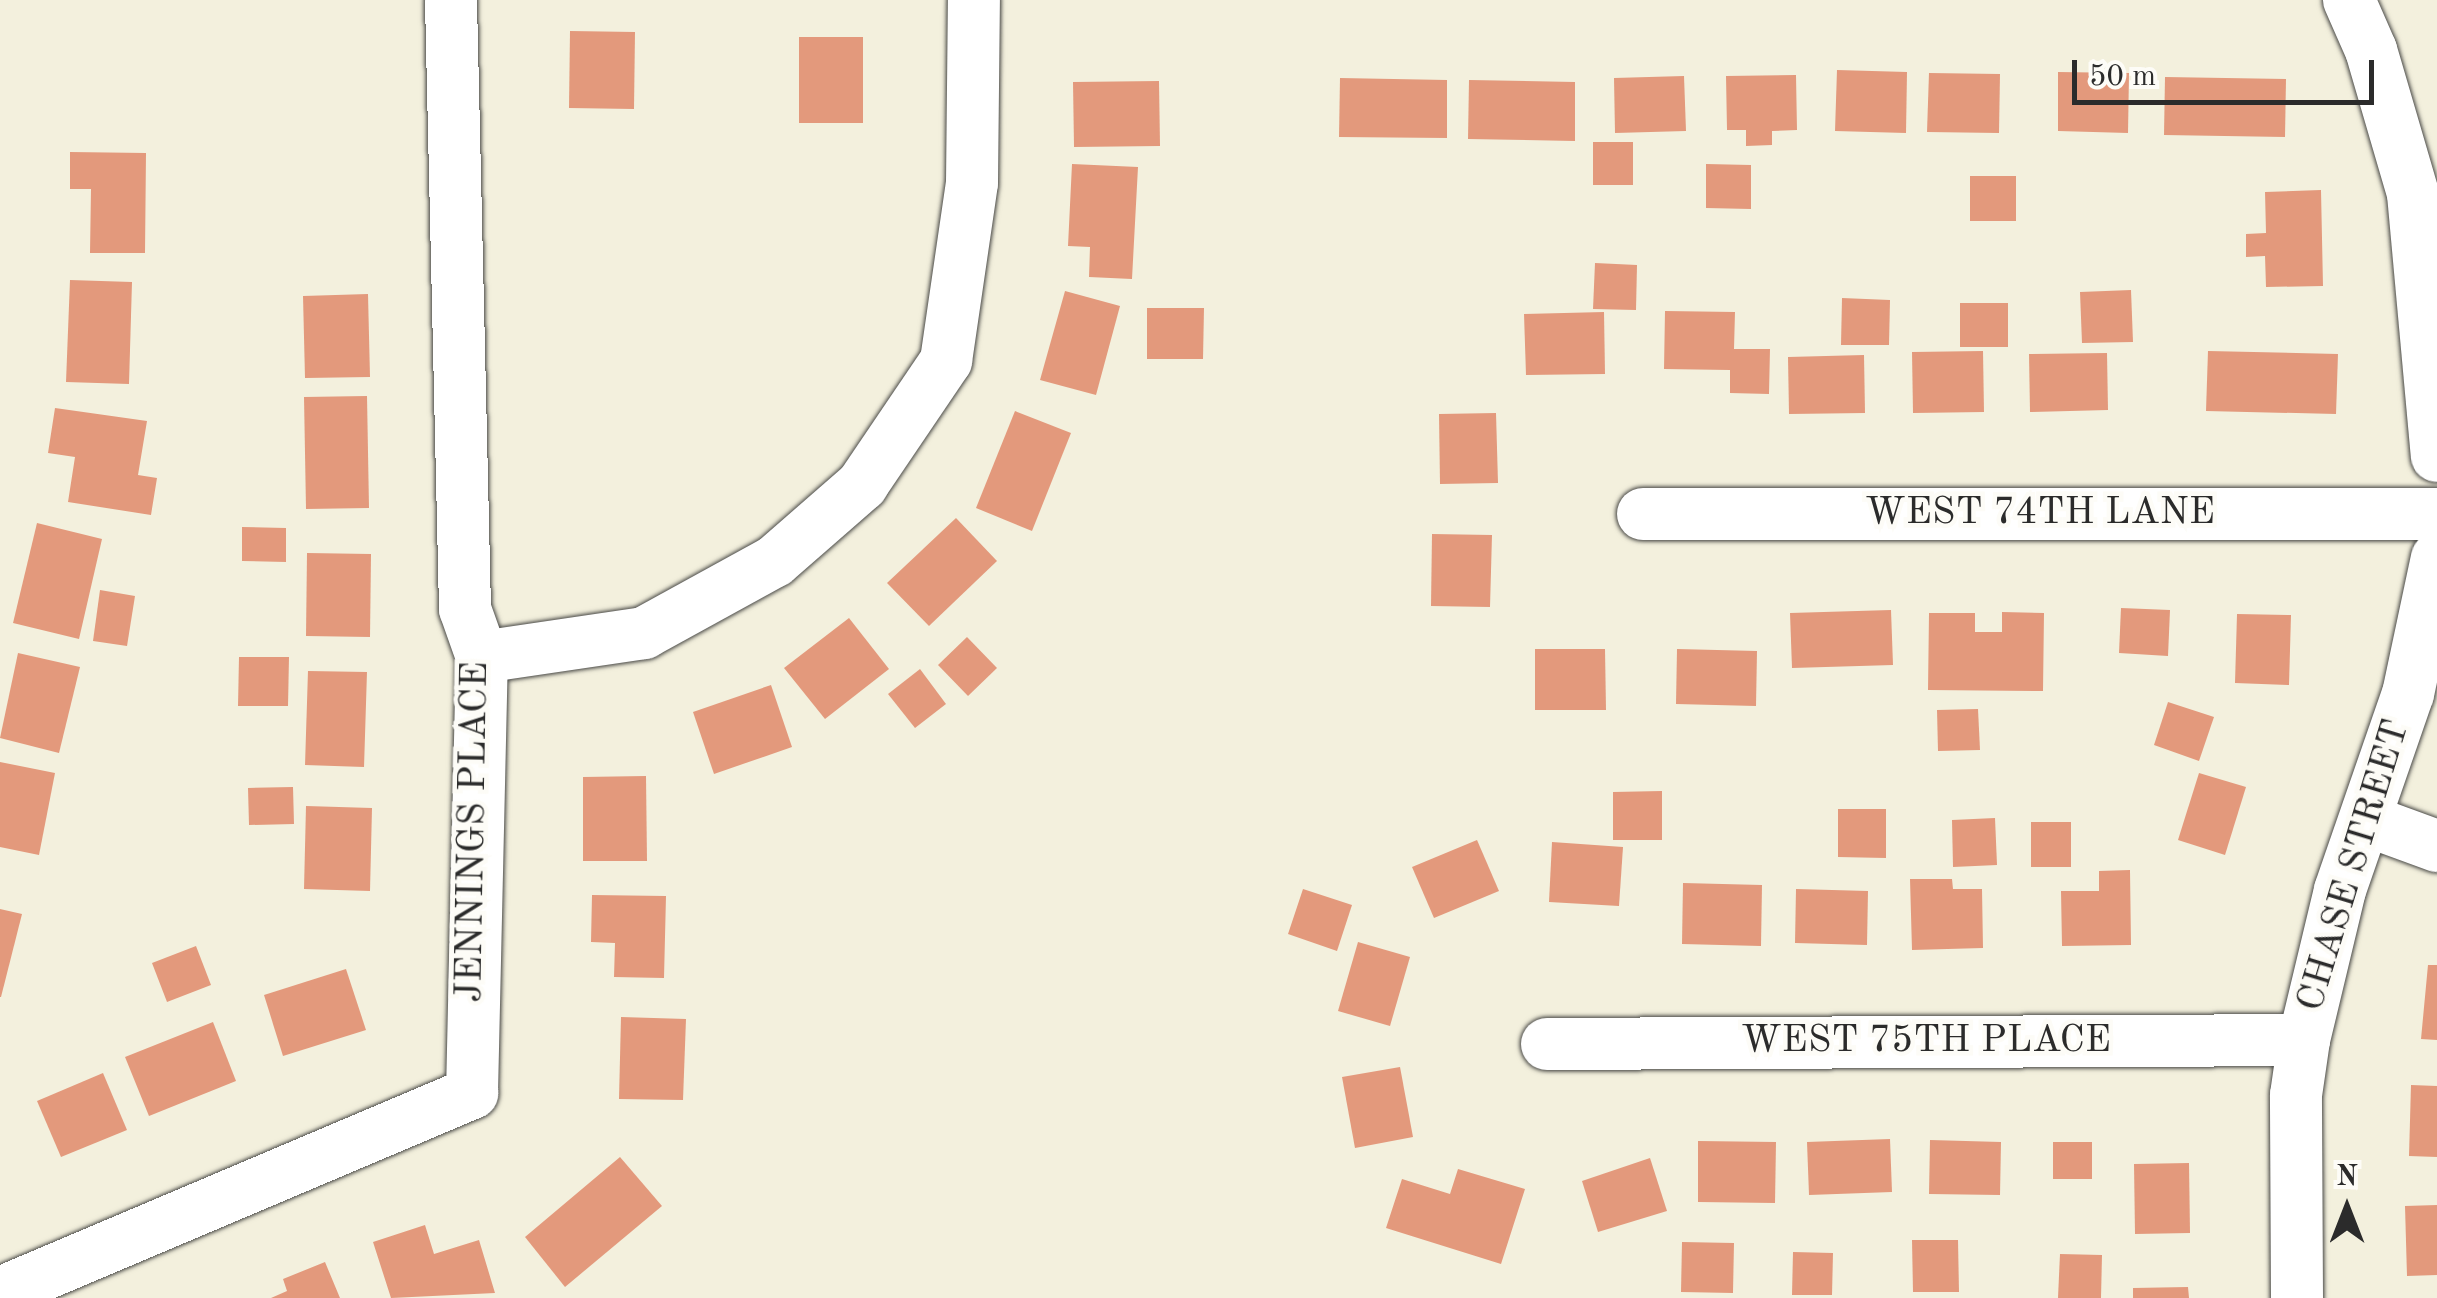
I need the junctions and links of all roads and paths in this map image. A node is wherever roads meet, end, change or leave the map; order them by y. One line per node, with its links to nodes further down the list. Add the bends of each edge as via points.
1 (452, 0): 8 (street, JENNINGS PLACE, via 465,609)
2 (974, 0): 8 (street, via 972,183 946,362 862,485 775,561 644,633)
3 (2348, 0): 4 (street, via 2414,194)
4 (2437, 456)
5 (1643, 514): 6 (street, WEST 74TH LANE)
6 (2437, 514)
7 (2437, 558): 9 (street, CHASE STREET, via 2408,694)
8 (482, 657): 13 (street, JENNINGS PLACE, via 472,1093)
9 (2366, 820): 10 (street); 11 (street, CHASE STREET, via 2318,968)
10 (2437, 846)
11 (2304, 1040): 12 (street, WEST 75TH PLACE); 14 (street, CHASE STREET, via 2296,1096)
12 (1547, 1044)
13 (0, 1293)
14 (2297, 1298)

